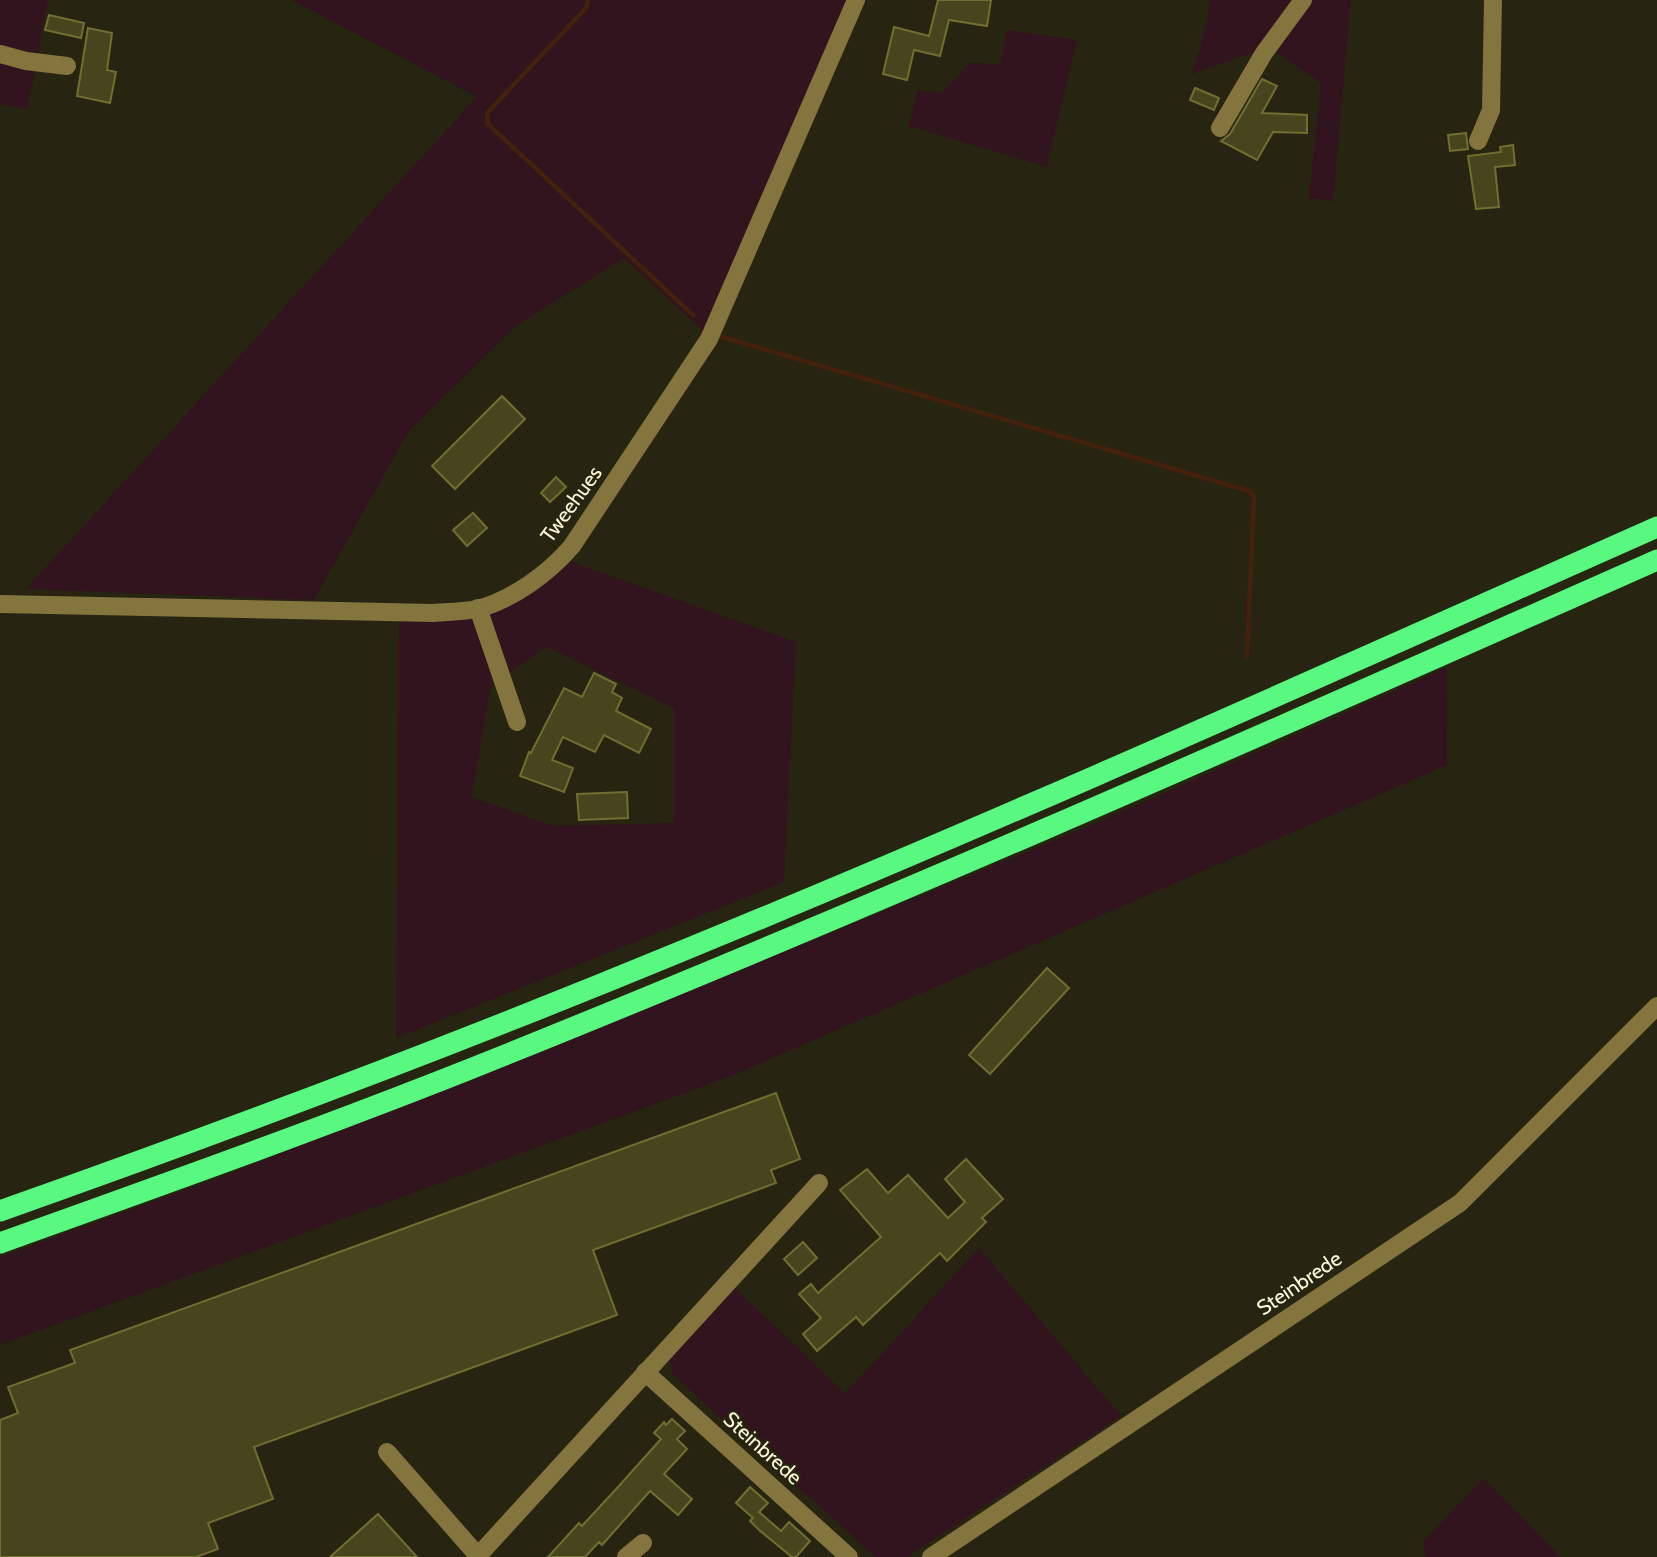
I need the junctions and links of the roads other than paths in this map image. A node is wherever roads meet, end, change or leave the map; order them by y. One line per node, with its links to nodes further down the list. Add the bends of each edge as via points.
1 (856, 0): 11 (street, Tweehues, via 709,340 572,547 524,587)
2 (1303, 0): 6 (street, via 1264,53)
3 (1493, 0): 7 (street, via 1491,110)
4 (0, 54): 5 (street)
5 (67, 66)
6 (1220, 128)
7 (1478, 141)
8 (1657, 527): 15 (highway, via 684,951 212,1136)
9 (1657, 560): 16 (highway, via 1098,806 696,976 450,1077)
10 (0, 604): 11 (street, Tweehues, via 401,614)
11 (478, 608): 12 (street)
12 (517, 722)
13 (1657, 1006): 23 (street, Steinbrede, via 1460,1203)
14 (819, 1183): 17 (street)
15 (0, 1211)
16 (0, 1243)
17 (645, 1373): 20 (street); 22 (street, Steinbrede)
18 (387, 1452): 20 (street)
19 (643, 1543): 21 (street)
20 (478, 1557)
21 (626, 1557)
22 (849, 1557)
23 (931, 1557)

